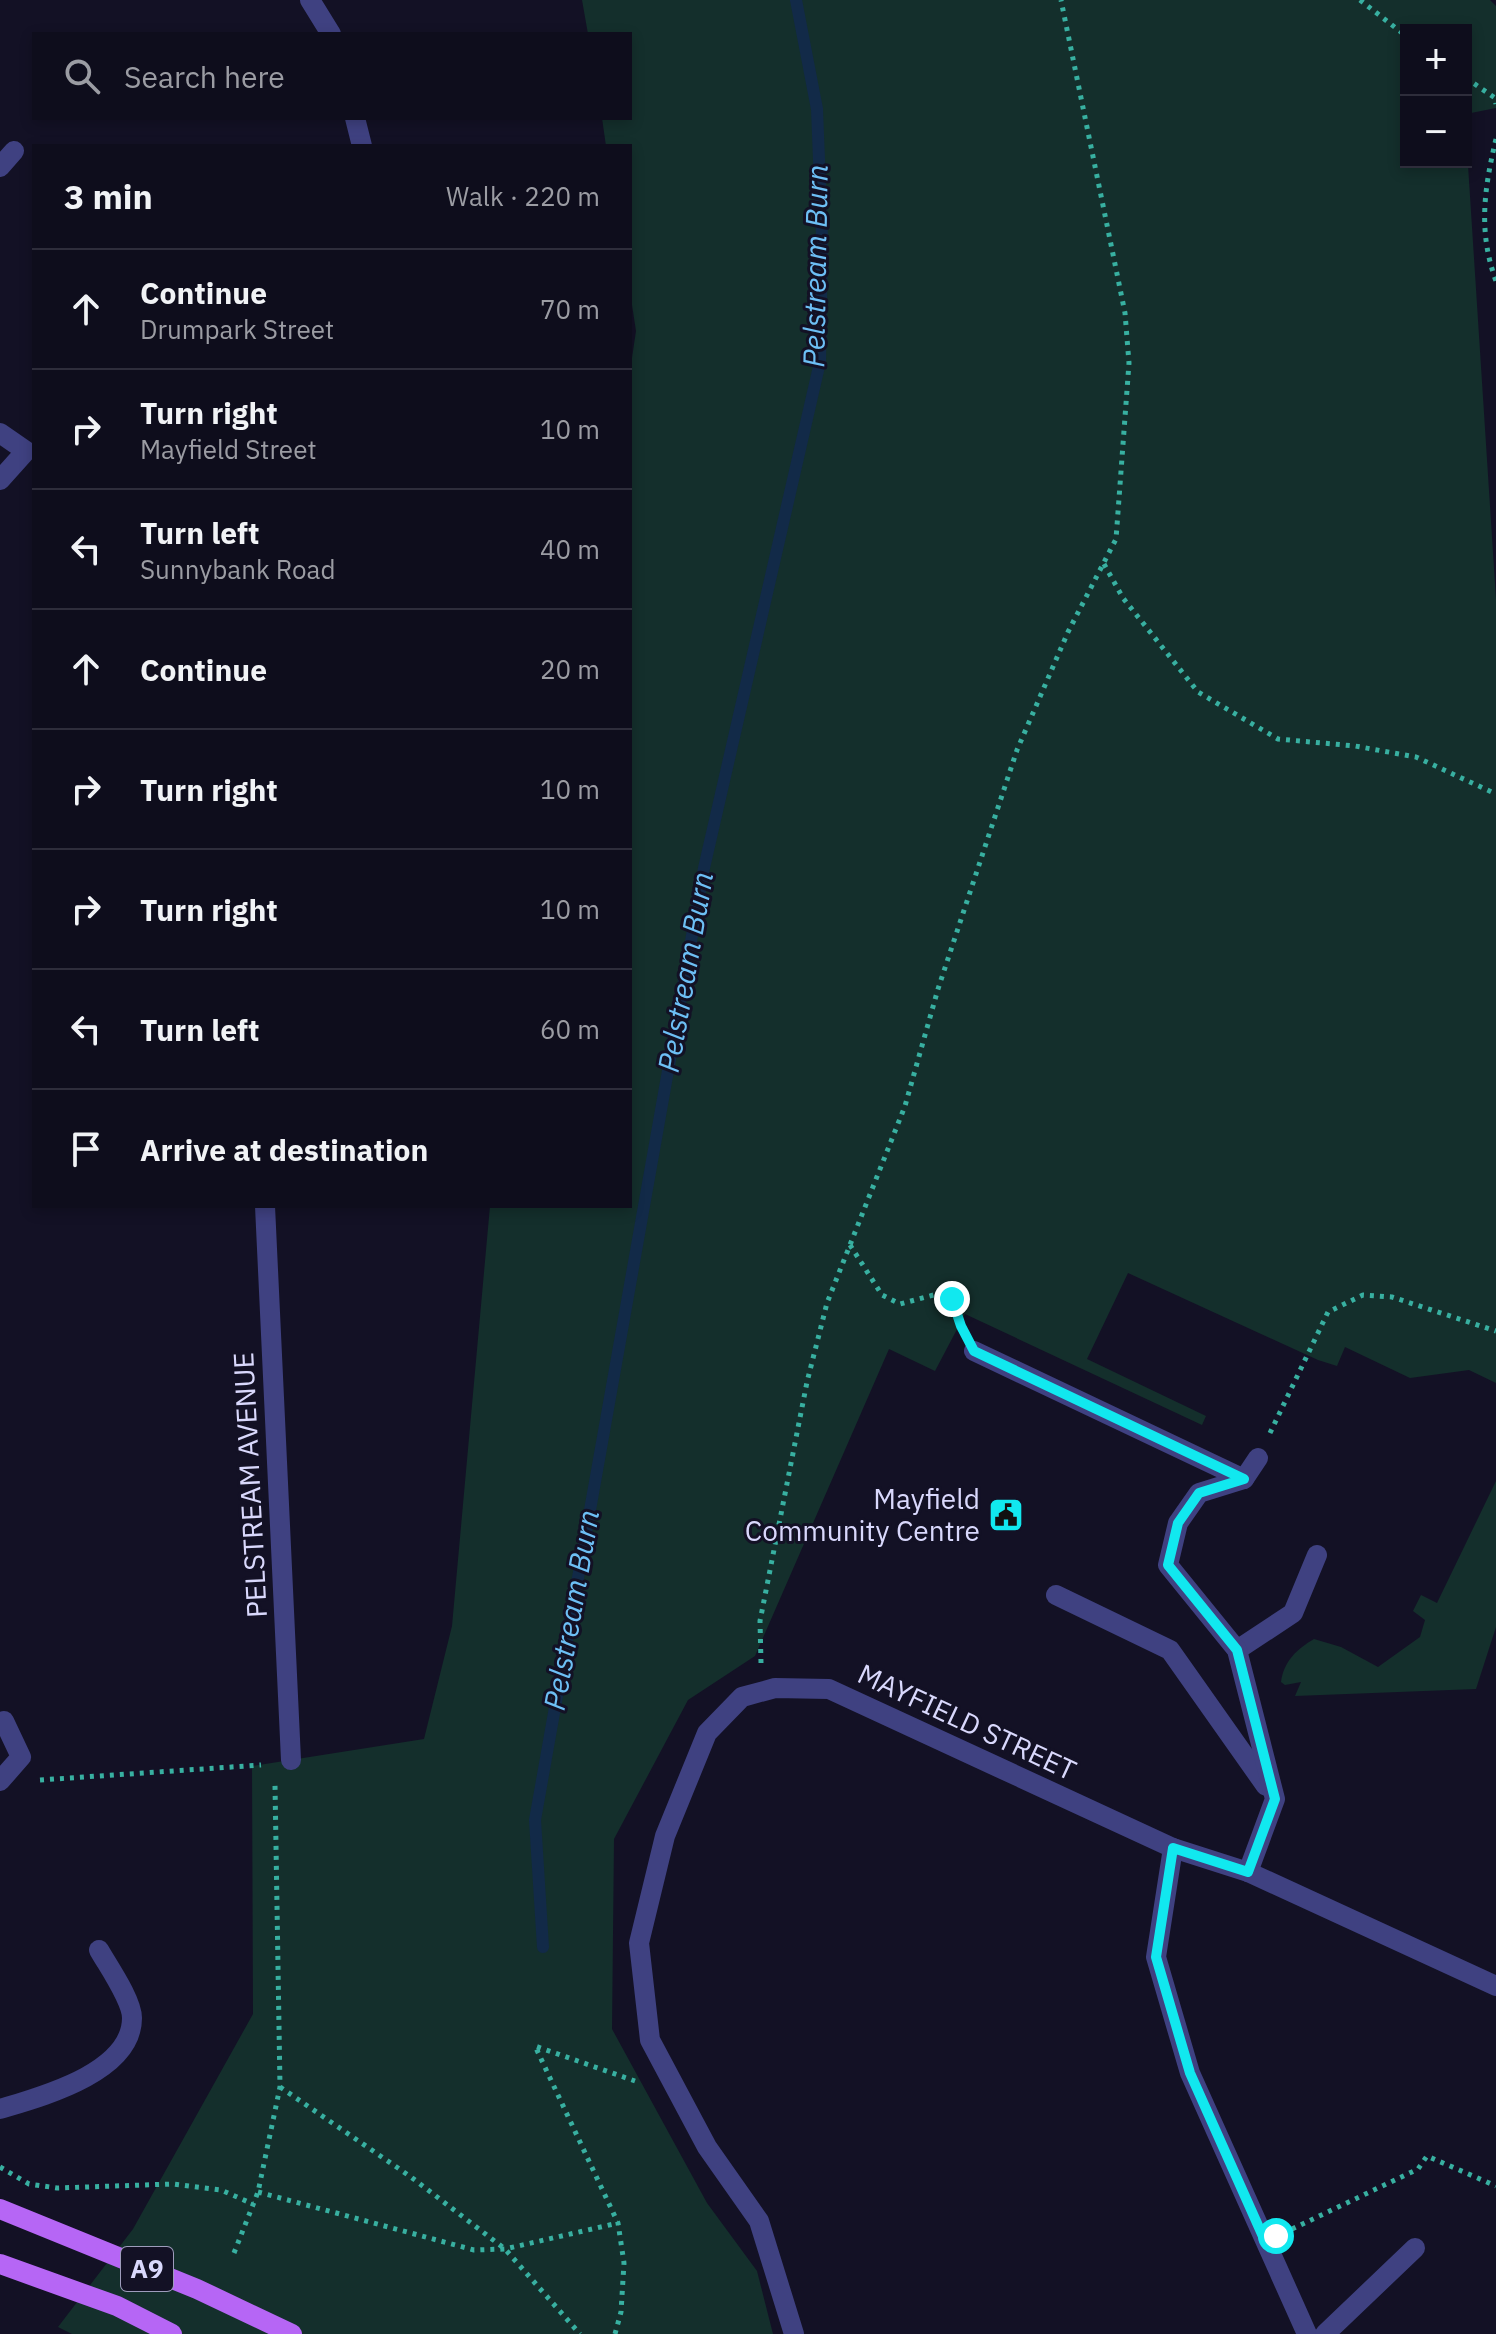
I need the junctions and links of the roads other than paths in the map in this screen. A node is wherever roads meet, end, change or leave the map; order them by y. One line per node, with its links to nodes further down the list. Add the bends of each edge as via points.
1 (310, 0): 2 (street)
2 (330, 32)
3 (356, 120): 4 (street)
4 (362, 144)
5 (14, 151): 6 (street)
6 (0, 167)
7 (0, 433): 8 (street)
8 (30, 454): 9 (street)
9 (0, 480)
10 (265, 1208): 18 (street, PELSTREAM AVENUE)
11 (974, 1351): 13 (street)
12 (1258, 1458): 13 (street)
13 (1244, 1479): 16 (street, via 1199,1493 1178,1523 1168,1565)
14 (1317, 1555): 16 (street, via 1293,1613)
15 (1056, 1595): 20 (street, via 1170,1650)
16 (1237, 1650): 20 (street)
17 (4, 1721): 19 (street, via 21,1757)
18 (291, 1760)
19 (0, 1781)
20 (1275, 1799): 22 (street)
21 (1173, 1848): 22 (street, MAYFIELD STREET); 31 (street, MAYFIELD STREET, via 829,1689 775,1688 742,1697 707,1733 665,1836 639,1943 650,2040 707,2147 759,2221); 32 (street, via 1156,1957 1190,2073)
22 (1248, 1872): 24 (street, MAYFIELD STREET)
23 (99, 1950): 25 (street, via 132,2016 128,2035 89,2075 63,2090)
24 (1496, 1986)
25 (0, 2109)
26 (0, 2209): 30 (main road, A9)
27 (1415, 2248): 33 (street)
28 (0, 2264): 29 (main road, A9, via 117,2306)
29 (172, 2334)
30 (292, 2334)
31 (794, 2334)
32 (1307, 2334)
33 (1325, 2334)

